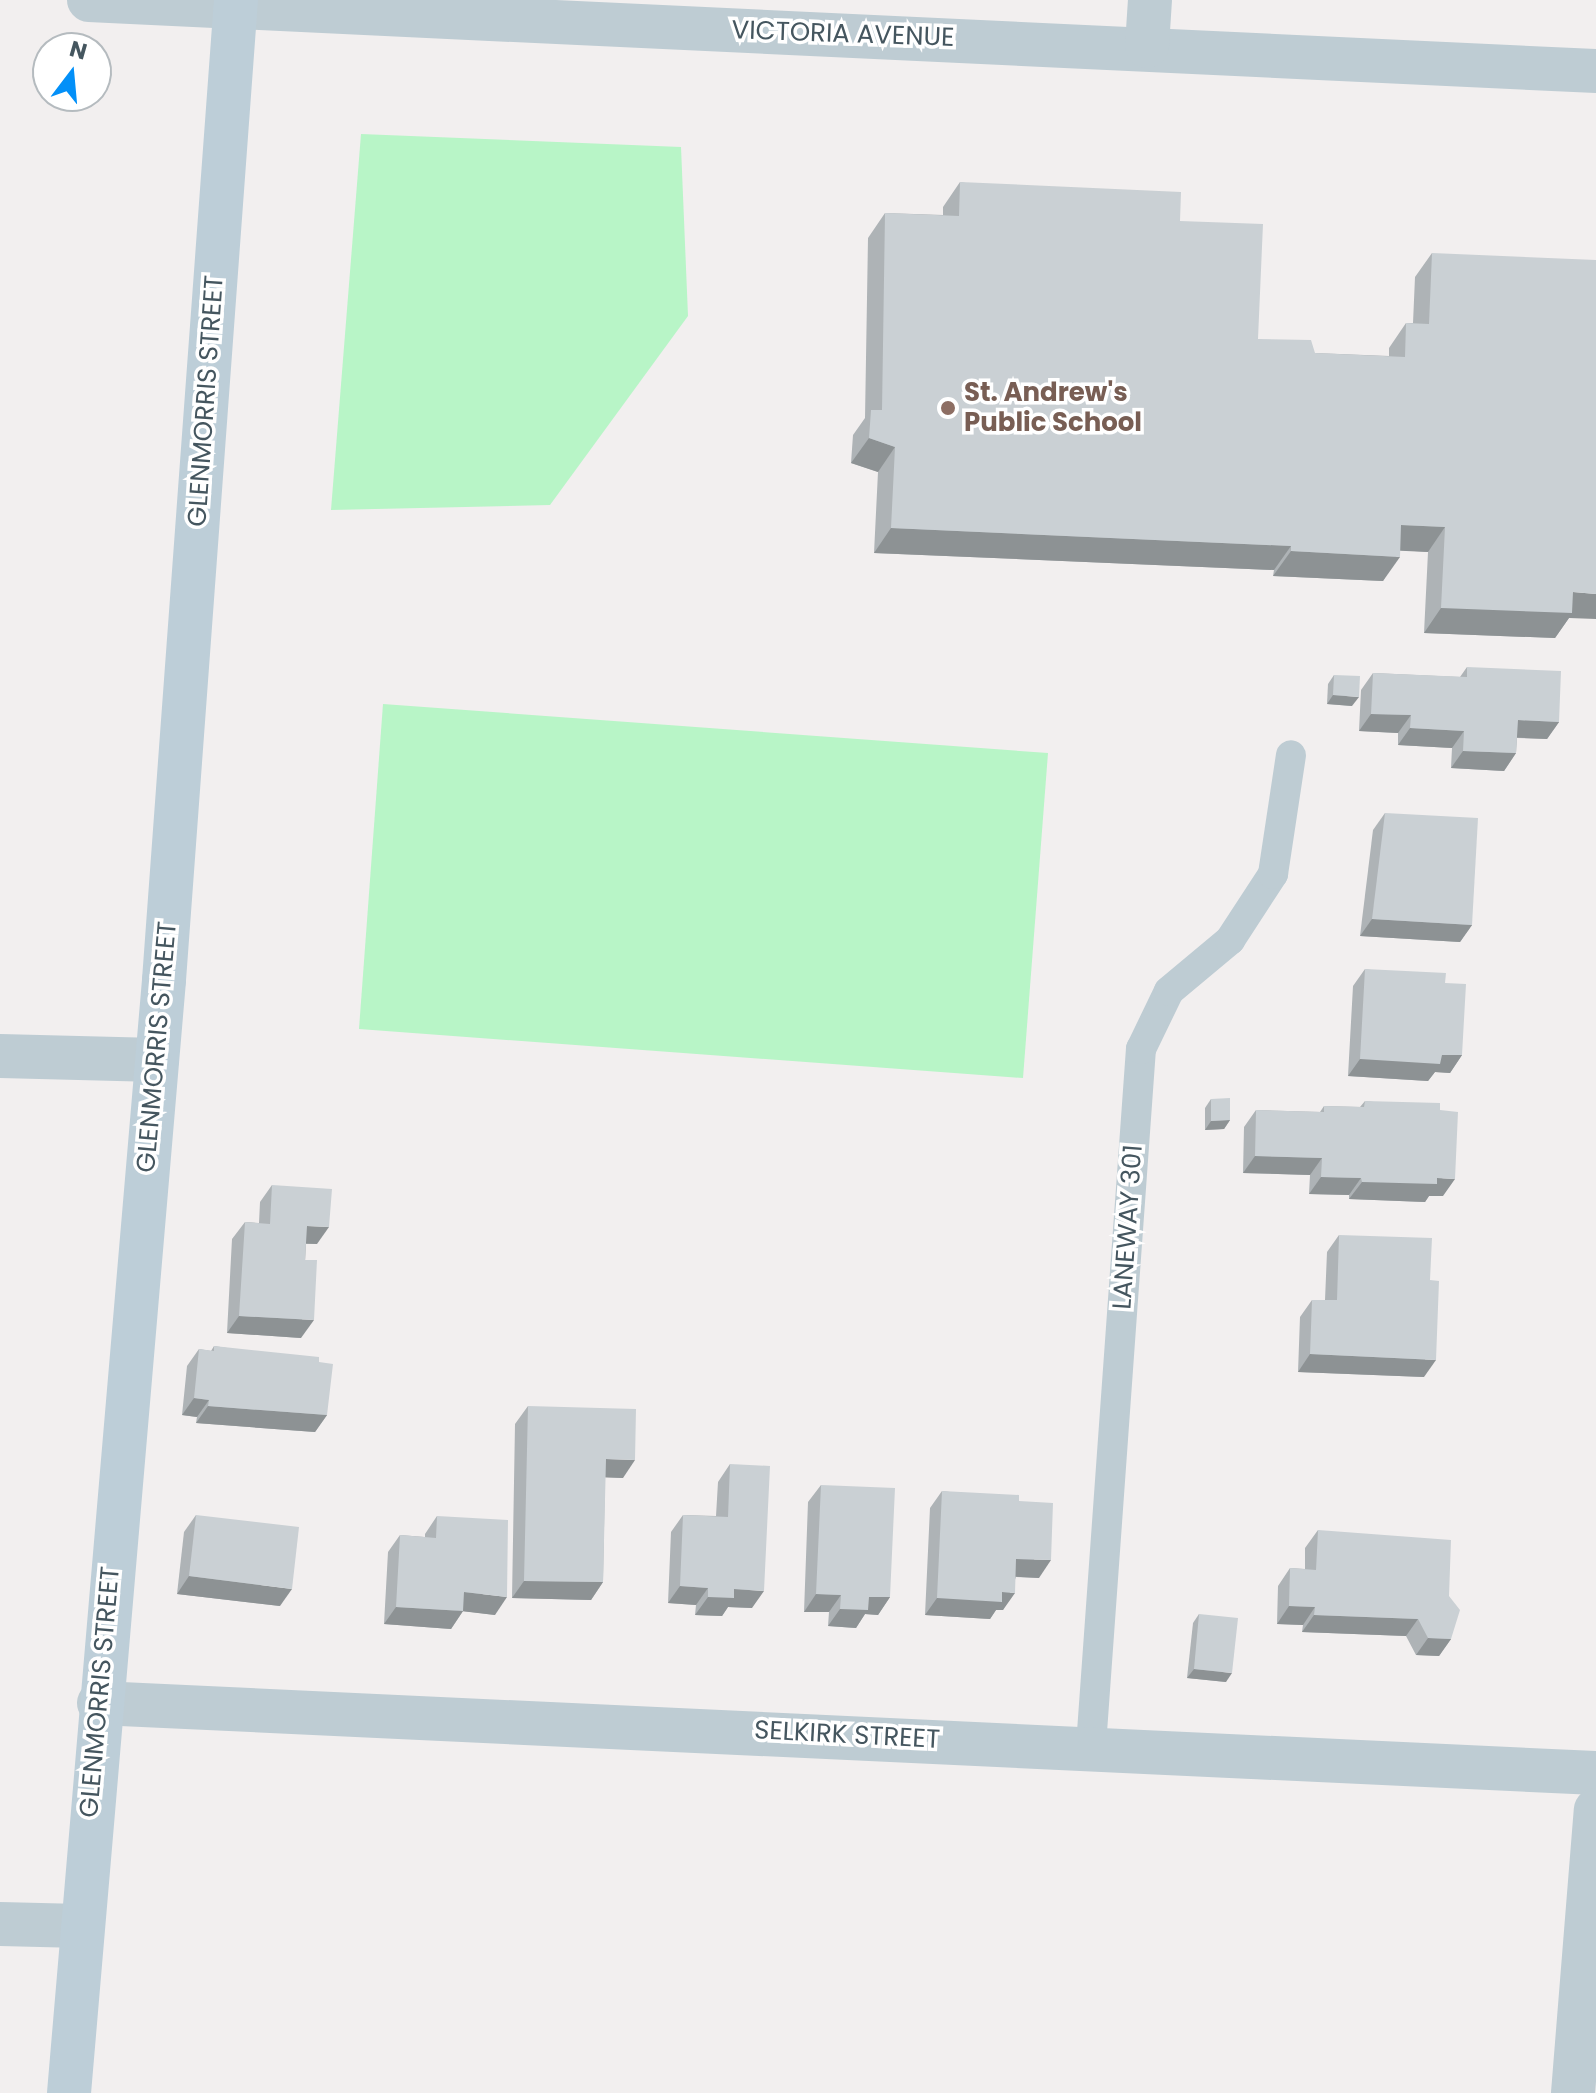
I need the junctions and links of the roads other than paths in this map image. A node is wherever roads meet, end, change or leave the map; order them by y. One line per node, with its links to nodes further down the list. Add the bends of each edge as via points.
1 (89, 0): 3 (street, VICTORIA AVENUE)
2 (1150, 0): 4 (street)
3 (236, 4): 4 (street, VICTORIA AVENUE); 8 (street, GLENMORRIS STREET)
4 (1147, 46): 5 (street, VICTORIA AVENUE)
5 (1596, 71)
6 (1291, 755): 10 (lane, LANEWAY 301, via 1273,874 1230,940 1169,991 1141,1049)
7 (0, 1056): 8 (street)
8 (157, 1060): 9 (street, GLENMORRIS STREET)
9 (99, 1703): 10 (street, SELKIRK STREET); 14 (street, GLENMORRIS STREET)
10 (1091, 1746): 11 (street, SELKIRK STREET)
11 (1596, 1773)
12 (1596, 1810): 15 (street)
13 (0, 1924): 14 (street)
14 (81, 1926): 16 (street, GLENMORRIS STREET)
15 (1591, 1934): 17 (street)
16 (69, 2093)
17 (1573, 2093)

